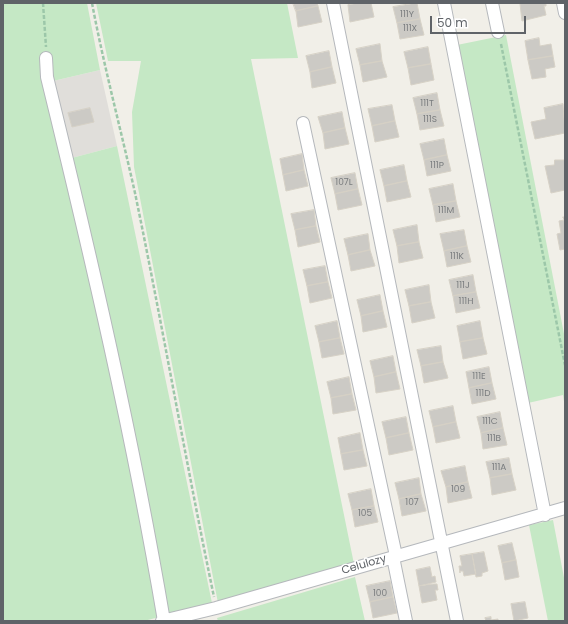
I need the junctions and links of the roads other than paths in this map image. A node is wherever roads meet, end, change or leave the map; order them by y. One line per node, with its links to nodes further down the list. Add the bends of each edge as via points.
1 (333, 3): 11 (street)
2 (444, 3): 10 (street)
3 (492, 3): 6 (street)
4 (563, 3): 5 (street)
5 (565, 13)
6 (498, 32)
7 (46, 58): 13 (street, via 47,77 98,288 140,485)
8 (303, 122): 12 (street)
9 (565, 508): 10 (street, Celulozy)
10 (545, 515): 11 (street, Celulozy)
11 (442, 542): 12 (street, Celulozy); 15 (street)
12 (395, 556): 13 (street, Celulozy); 14 (street)
13 (163, 621)
14 (406, 621)
15 (457, 621)

